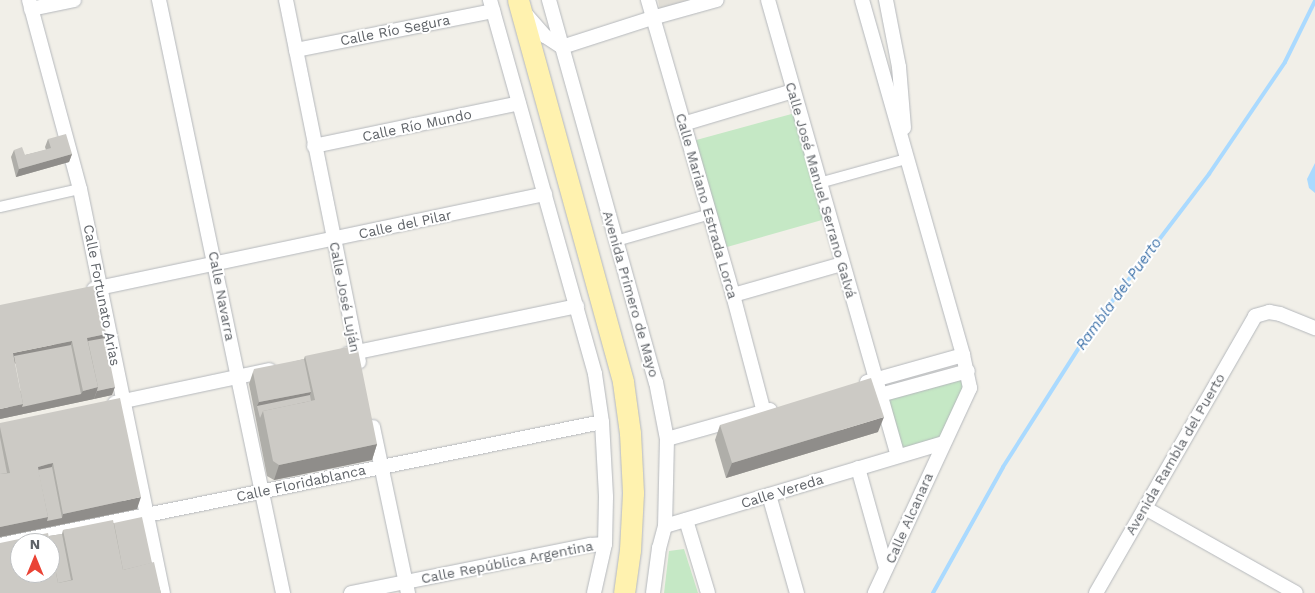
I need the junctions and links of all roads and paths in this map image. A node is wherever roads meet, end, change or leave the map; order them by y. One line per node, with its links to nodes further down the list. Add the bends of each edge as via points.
1 (74, 0): 10 (street)
2 (159, 0): 28 (street, Calle Navarra)
3 (286, 0): 15 (street, Calle José Luján)
4 (548, 0): 14 (street, Avenida Primero de Mayo)
5 (648, 0): 13 (street, Calle Mariano Estrada Lorca)
6 (718, 0): 13 (street)
7 (768, 0): 16 (street, Calle José Manuel Serrano Galvá)
8 (862, 0): 20 (street)
9 (886, 0): 20 (street, via 899,66)
10 (30, 4): 22 (street, Calle Fortunato Arias)
11 (519, 4): 14 (street, via 545,36); 70 (main road, Avenida Primero de Mayo, via 604,307 626,399 633,492)
12 (492, 5): 15 (street, Calle Río Segura); 17 (street)
13 (652, 18): 14 (street); 18 (street, Calle Mariano Estrada Lorca)
14 (562, 47): 27 (street, Avenida Primero de Mayo)
15 (296, 50): 19 (street, Calle José Luján)
16 (793, 91): 18 (street); 21 (street, Calle José Manuel Serrano Galvá)
17 (519, 103): 19 (street, Calle Río Mundo); 23 (street)
18 (683, 124): 25 (street, Calle Mariano Estrada Lorca)
19 (314, 146): 26 (street, Calle José Luján)
20 (906, 159): 21 (street); 36 (street)
21 (819, 183): 29 (street, Calle José Manuel Serrano Galvá)
22 (80, 189): 24 (street); 30 (street, Calle Fortunato Arias)
23 (545, 194): 26 (street, Calle del Pilar); 33 (street)
24 (0, 207)
25 (710, 214): 27 (street); 32 (street, Calle Mariano Estrada Lorca)
26 (333, 239): 28 (street, Calle del Pilar); 35 (street, Calle José Luján)
27 (616, 241): 51 (street, Avenida Primero de Mayo, via 656,382)
28 (216, 264): 30 (street, Calle del Pilar); 40 (street, Calle Navarra)
29 (842, 264): 32 (street); 42 (street, Calle José Manuel Serrano Galvá)
30 (101, 288): 31 (street, Calle del Pilar); 45 (street, Calle Fortunato Arias)
31 (82, 292)
32 (733, 295): 48 (street, Calle Mariano Estrada Lorca)
33 (577, 306): 35 (street); 50 (street)
34 (1315, 328): 58 (street, Avenida Rambla del Puerto, via 1280,314 1269,312 1255,316)
35 (356, 352): 37 (street); 41 (street, Calle José Luján)
36 (963, 355): 39 (street); 42 (street)
37 (338, 356)
38 (284, 368): 40 (street)
39 (968, 371): 44 (street); 52 (street, Calle Alcanara, via 970,388)
40 (238, 377): 45 (street); 56 (street, Calle Navarra)
41 (362, 380)
42 (875, 380): 43 (street); 44 (street, Calle José Manuel Serrano Galvá)
43 (853, 386)
44 (880, 395): 53 (street, Calle José Manuel Serrano Galvá)
45 (123, 401): 46 (street); 59 (street, Calle Fortunato Arias)
46 (104, 405)
47 (782, 407): 48 (street)
48 (764, 412): 51 (street)
49 (371, 418): 54 (street)
50 (602, 422): 54 (street, Calle Floridablanca); 62 (street, via 606,497)
51 (667, 439): 61 (street, Avenida Primero de Mayo)
52 (943, 443): 53 (street, Calle Vereda); 64 (street, Calle Alcanara)
53 (898, 456): 55 (street, Calle Vereda)
54 (382, 466): 56 (street, Calle Floridablanca); 65 (street)
55 (858, 468): 57 (street, Calle Vereda); 64 (street)
56 (263, 491): 59 (street, Calle Floridablanca); 67 (street, Calle Navarra)
57 (769, 495): 60 (street, Calle Vereda); 73 (street)
58 (1146, 508): 75 (street, Avenida Rambla del Puerto); 76 (street)
59 (147, 514): 63 (street, Calle Floridablanca); 66 (street, Calle Fortunato Arias)
60 (686, 520): 61 (street, Calle Vereda); 72 (street)
61 (666, 526): 71 (street, Avenida Primero de Mayo, via 659,548)
62 (604, 544): 65 (street, Calle República Argentina, via 590,544); 69 (street)
63 (0, 545)
64 (886, 568): 74 (street, Calle Alcanara)
65 (407, 588): 68 (street, Calle República Argentina)
66 (163, 593)
67 (283, 593)
68 (351, 593)
69 (594, 593)
70 (624, 593)
71 (653, 593)
72 (708, 593)
73 (797, 593)
74 (875, 593)
75 (1096, 593)
76 (1296, 593)

